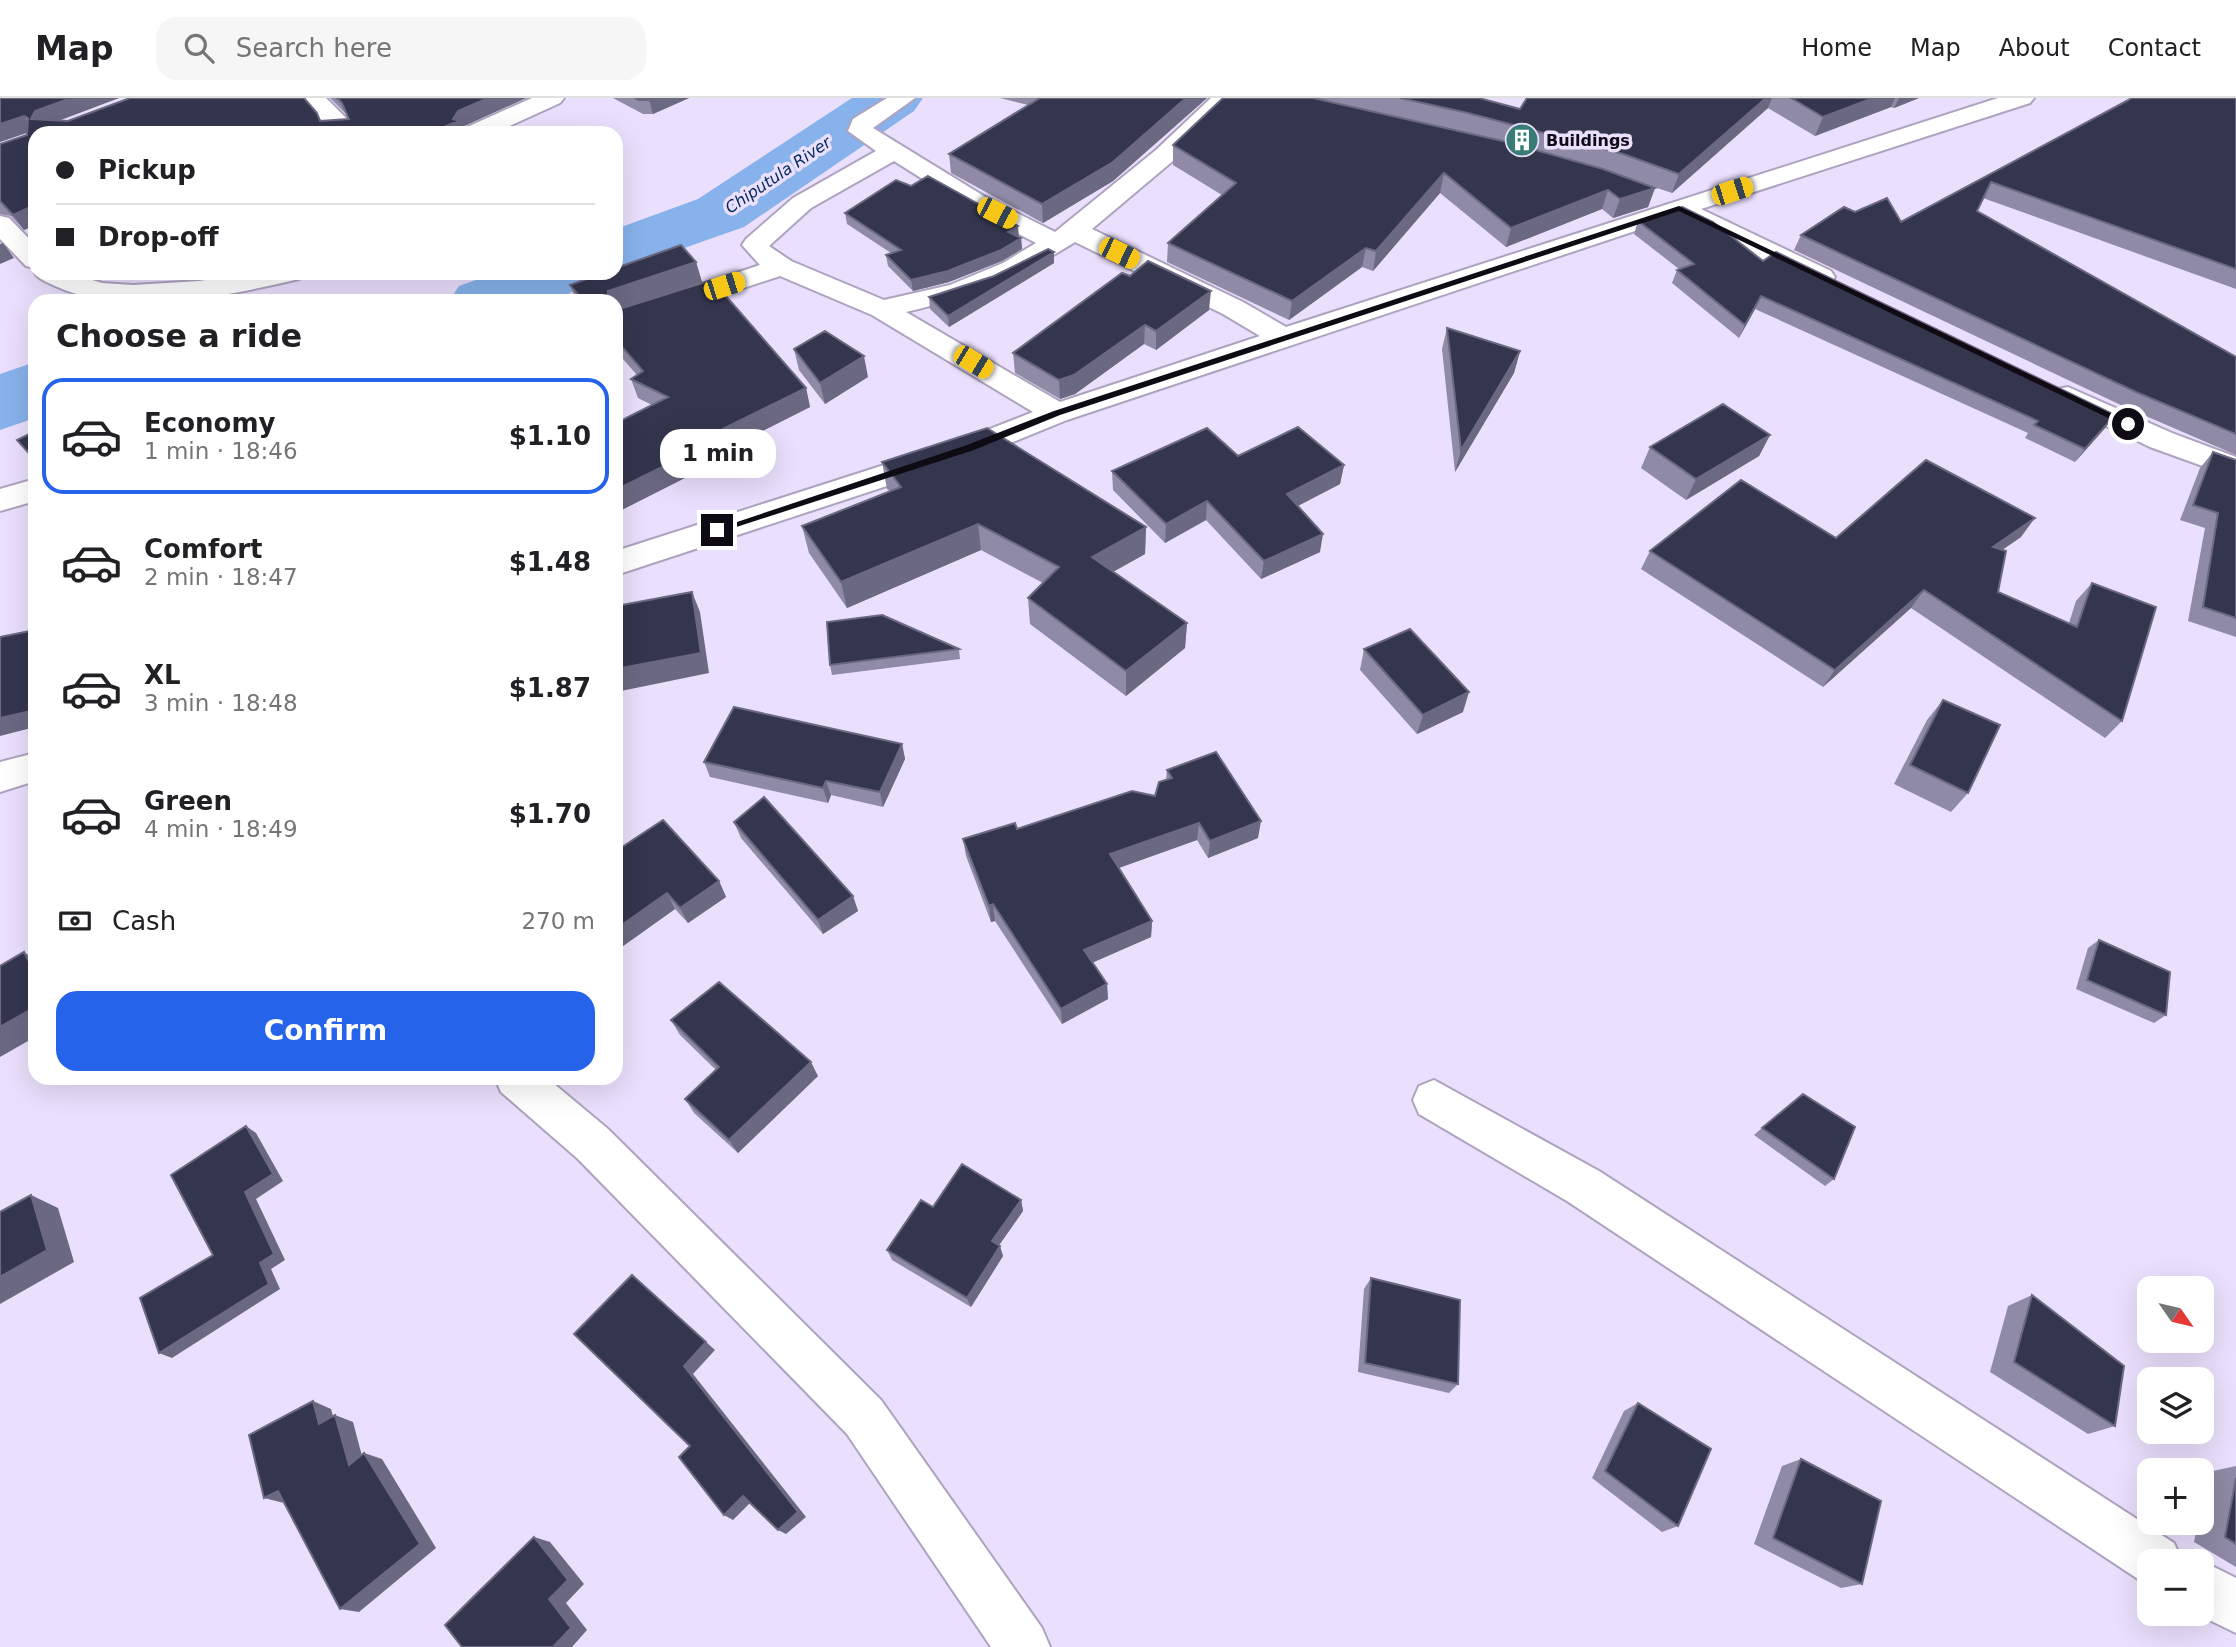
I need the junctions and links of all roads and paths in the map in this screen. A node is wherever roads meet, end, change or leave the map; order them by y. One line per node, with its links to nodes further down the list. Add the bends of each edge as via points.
1 (313, 98): 6 (street)
2 (552, 98): 7 (street)
3 (904, 98): 8 (street, via 862,124 860,131)
4 (1224, 98): 12 (street, via 1165,155)
5 (2007, 100): 10 (street)
6 (339, 126)
7 (490, 126)
8 (894, 150): 12 (street, via 978,203); 14 (street, via 802,203 761,238 755,245 762,256)
9 (1644, 193): 10 (street)
10 (1679, 209): 17 (street); 20 (street)
11 (0, 224): 13 (street)
12 (1064, 237): 18 (street, via 984,283); 20 (street, via 1233,309)
13 (28, 253)
14 (781, 267): 18 (street); 19 (street)
15 (59, 280): 16 (street, via 106,291 156,292 213,289)
16 (256, 280)
17 (1843, 288)
18 (882, 309): 22 (street)
19 (623, 320)
20 (1284, 338): 22 (street)
21 (2042, 384): 23 (street, via 2161,440)
22 (1057, 413): 26 (street, via 971,447)
23 (2236, 468)
24 (28, 492): 25 (street)
25 (0, 500)
26 (623, 561)
27 (28, 769): 28 (street)
28 (0, 777)
29 (524, 1085): 34 (street, via 593,1144 864,1417)
30 (1434, 1100): 31 (street, via 1583,1186)
31 (2138, 1549)
32 (2214, 1594): 33 (street)
33 (2236, 1607)
34 (1023, 1647)

